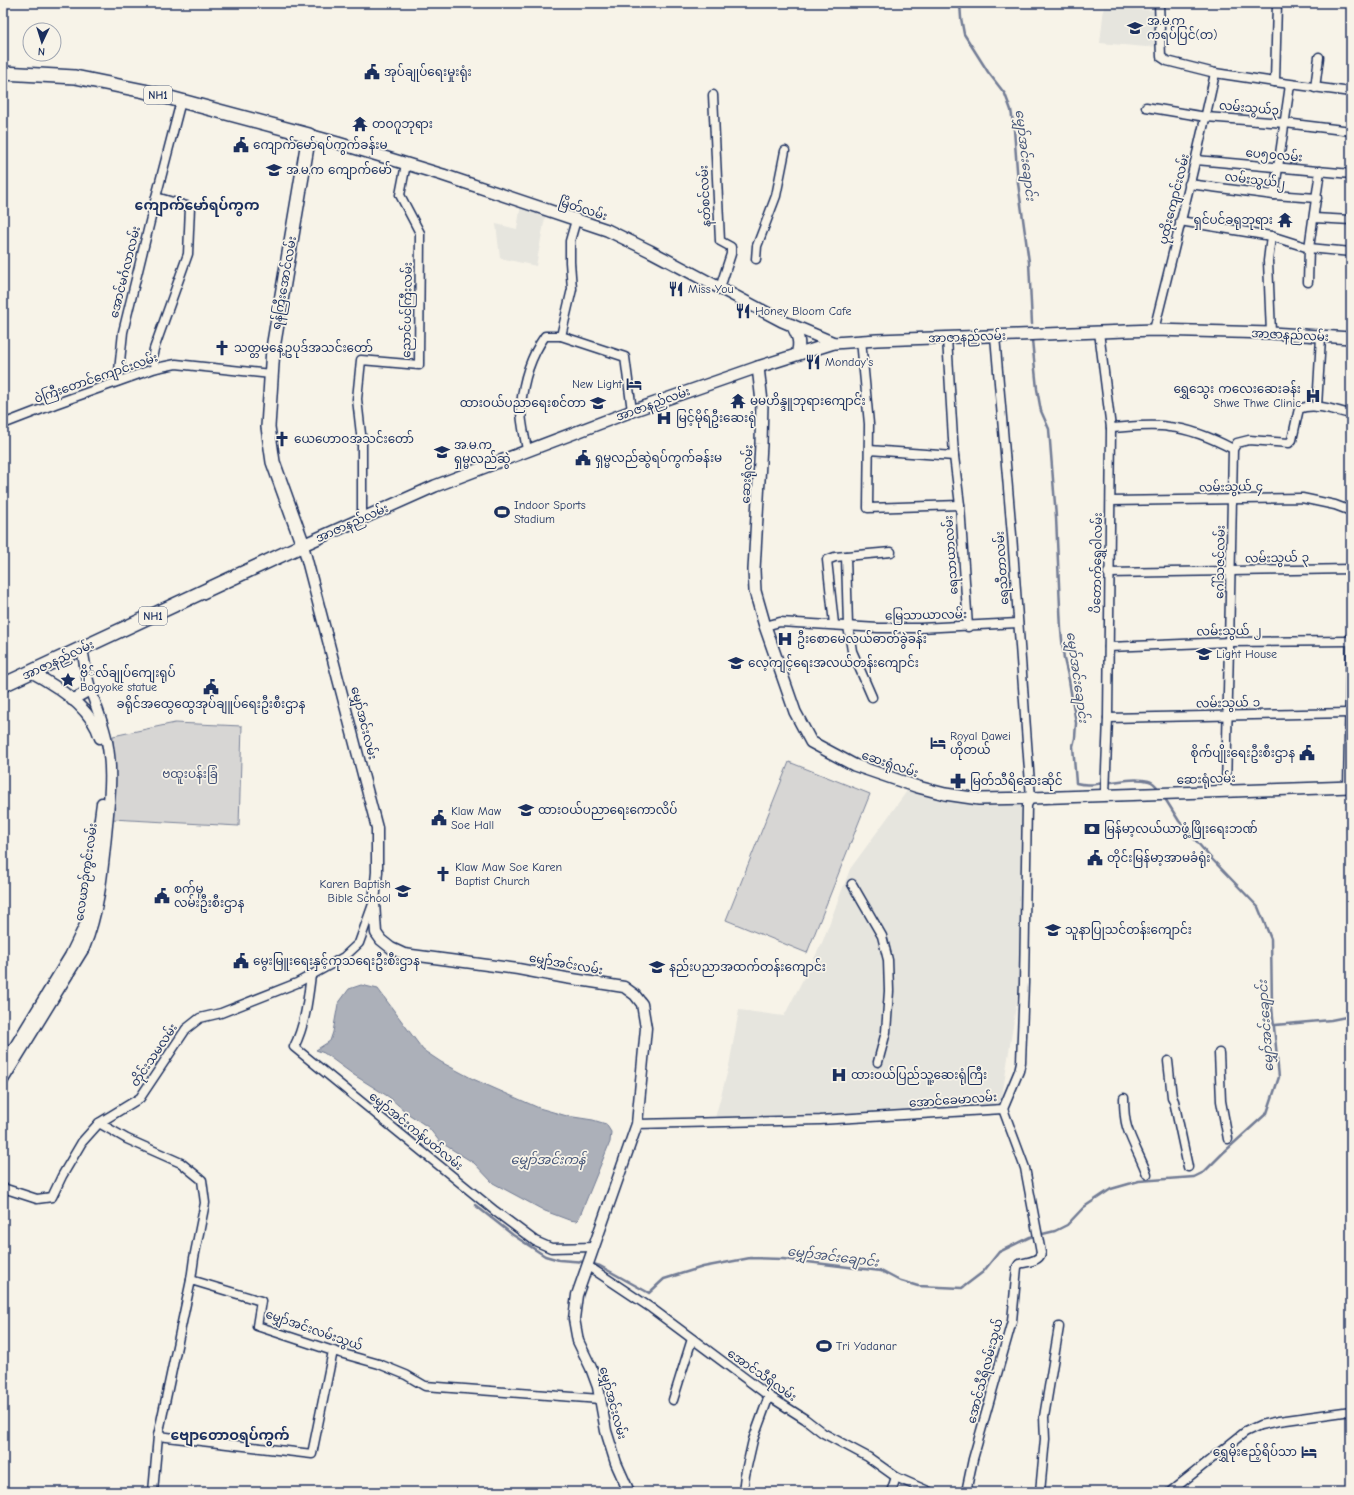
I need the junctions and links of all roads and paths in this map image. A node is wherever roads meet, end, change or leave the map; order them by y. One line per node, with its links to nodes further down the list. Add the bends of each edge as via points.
1 (1159, 3): 5 (street, via 1160,57 1167,62)
2 (1278, 4): 6 (street)
3 (1318, 57): 8 (street)
4 (3, 73): 11 (highway, NH1, via 75,77)
5 (1216, 73): 6 (street); 13 (street, ပုထိုးကျောင်းလမ်း)
6 (1275, 82): 7 (street)
7 (1290, 85): 8 (street); 14 (street)
8 (1315, 88): 9 (street)
9 (1351, 92)
10 (713, 95): 36 (street, နတ်စင်လမ်း, via 720,241 731,248)
11 (181, 101): 16 (highway, NH1); 25 (street, အောင်မင်္ဂလာလမ်း)
12 (1146, 107): 13 (street, လမ်းသွယ်၃)
13 (1206, 116): 14 (street, လမ်းသွယ်၃); 18 (street, ပုထိုးကျောင်းလမ်း)
14 (1285, 123): 15 (street, လမ်းသွယ်၃); 20 (street)
15 (1351, 131)
16 (309, 135): 19 (main road, မြိတ်လမ်း); 51 (highway, ရန်ကြီးအောင်လမ်း, via 277,322)
17 (785, 151): 34 (street, via 776,196 757,246)
18 (1196, 160): 20 (street, ပေ၅၀လမ်း); 23 (street, ပုထိုးကျောင်းလမ်း)
19 (406, 164): 28 (main road, မြိတ်လမ်း); 66 (street, ညောင်ပင်ကြီးလမ်း, via 400,195 420,233 419,365 361,360 357,399 362,443)
20 (1279, 167): 21 (street, ပေ၅၀လမ်း); 24 (street)
21 (1320, 170): 22 (street, ပေ၅၀လမ်း); 26 (street)
22 (1351, 174)
23 (1189, 184): 24 (street, လမ်းသွယ်၂); 30 (street, ပုထိုးကျောင်းလမ်း)
24 (1274, 195): 26 (street, လမ်းသွယ်၂)
25 (156, 197): 50 (street, via 190,208 188,254 154,349 152,359); 52 (street, အောင်မင်္ဂလာလမ်း, via 123,332)
26 (1317, 198): 27 (street)
27 (1314, 218): 29 (street); 32 (street)
28 (576, 220): 36 (main road, မြိတ်လမ်း, via 607,230); 41 (street, via 570,241 572,289)
29 (1351, 220)
30 (1180, 221): 31 (street); 38 (street, ပုထိုးကျောင်းလမ်း)
31 (1271, 236): 32 (street); 40 (street, via 1268,261)
32 (1309, 248): 33 (street); 35 (street)
33 (1351, 252)
34 (756, 259)
35 (1308, 282)
36 (720, 288): 37 (main road, မြိတ်လမ်း)
37 (792, 325): 47 (main road, မြိတ်လမ်း); 48 (main road, via 799,337)
38 (1154, 330): 39 (main road, အာဇာနည်လမ်း); 40 (main road, အာဇာနည်လမ်း)
39 (1099, 332): 42 (main road, အာဇာနည်လမ်း); 57 (street, ပိတောက်ရွှေဝါလမ်း)
40 (1271, 333): 43 (main road, အာဇာနည်လမ်း)
41 (561, 336): 54 (street, via 625,357); 59 (street, via 546,336 538,346 527,374 521,408)
42 (995, 336): 44 (main road, အာဇာနည်လမ်း); 73 (street, ရေသီတာလမ်း)
43 (1321, 337): 45 (main road, အာဇာနည်လမ်း); 53 (street)
44 (947, 338): 46 (main road, အာဇာနည်လမ်း); 61 (street, ရေသာယာလမ်း)
45 (1351, 338)
46 (861, 340): 47 (main road, အာဇာနည်လမ်း); 60 (street, ရေသာယာလမ်း)
47 (834, 343): 48 (main road, အာဇာနည်လမ်း)
48 (797, 354): 49 (main road, အာဇာနည်လမ်း)
49 (758, 367): 54 (main road, အာဇာနည်လမ်း); 75 (main road, ဆေးရုံလမ်း, via 762,402 754,570 755,591)
50 (156, 368): 51 (street, ဝဲကြီးတောင်ကျောင်းလမ်း, via 176,364); 52 (street, ဝဲကြီးတောင်ကျောင်းလမ်း)
51 (271, 374): 67 (highway, ရန်ကြီးအောင်လမ်း, via 268,427 273,462)
52 (118, 381): 56 (street, ဝဲကြီးတောင်ကျောင်းလမ်း)
53 (1317, 407): 55 (street); 58 (street, via 1299,409 1292,440 1289,443 1249,440 1237,443)
54 (632, 411): 59 (main road, အာဇာနည်လမ်း)
55 (1351, 414)
56 (3, 424)
57 (1111, 428): 58 (street, via 1169,426 1187,430); 63 (street, ပိတောက်ရွှေဝါလမ်း)
58 (1233, 449): 62 (street, ဂေါ်သဇင်လမ်း)
59 (527, 450): 66 (main road, အာဇာနည်လမ်း, via 435,486)
60 (869, 450): 61 (street); 64 (street, ရေသာယာလမ်း, via 868,508)
61 (954, 456): 64 (street, ရေသာယာလမ်း)
62 (1233, 499): 63 (street, လမ်းသွယ် ၄); 65 (street, လမ်းသွယ် ၄, via 1302,498); 71 (street, ဂေါ်သဇင်လမ်း)
63 (1111, 501): 72 (street, ပိတောက်ရွှေဝါလမ်း)
64 (960, 505): 77 (street, ရေသာယာလမ်း)
65 (1351, 511)
66 (362, 519): 67 (main road, အာဇာနည်လမ်း)
67 (303, 545): 82 (highway, အာဇာနည်လမ်း / NH1); 96 (street, မျှော်အင်းလမ်း, via 377,828)
68 (891, 552): 69 (street)
69 (846, 556): 74 (street, via 828,560); 76 (street)
70 (1351, 569): 71 (street, လမ်းသွယ် ၃)
71 (1232, 570): 72 (street, လမ်းသွယ် ၃); 80 (street, ဂေါ်သဇင်လမ်း)
72 (1108, 573): 81 (street, ပိတောက်ရွှေဝါလမ်း)
73 (1018, 623): 77 (street, မြေသာယာလမ်း); 94 (street, ရေသီတာလမ်း)
74 (834, 624): 75 (street, မြေသာယာလမ်း, via 780,622); 76 (street, မြေသာယာလမ်း)
75 (765, 626): 94 (main road, ဆေးရုံလမ်း, via 795,712 811,742 854,765 945,794 980,799)
76 (848, 626): 77 (street, မြေသာယာလမ်း); 86 (street, via 852,651)
77 (968, 627)
78 (1351, 636): 79 (street)
79 (1351, 641): 80 (street, လမ်းသွယ် ၂); 88 (street)
80 (1230, 642): 81 (street, လမ်းသွယ် ၂); 89 (street, ဂေါ်သဇင်လမ်း)
81 (1108, 647): 90 (street, ပိတောက်ရွှေဝါလမ်း)
82 (82, 649): 83 (highway, အာဇာနည်လမ်း / NH1); 85 (street, လေယာဉ်ကွင်းလမ်း)
83 (31, 672): 84 (highway, အာဇာနည်လမ်း / NH1); 87 (street, လေယာဉ်ကွင်းလမ်း, via 53,684)
84 (3, 685)
85 (90, 690): 87 (street); 102 (street, လေယာဉ်ကွင်းလမ်း, via 100,714 111,772 104,858 95,913 84,948)
86 (872, 697)
87 (72, 700): 101 (street, လေယာဉ်ကွင်းလမ်း, via 96,726 104,754 105,772 86,923 70,956)
88 (1349, 713): 89 (street, လမ်းသွယ် ၁); 91 (street)
89 (1228, 715): 90 (street, လမ်းသွယ် ၁); 92 (street, ဂေါ်သဇင်လမ်း)
90 (1108, 718): 93 (street, ပိတောက်ရွှေဝါလမ်း)
91 (1350, 787): 92 (main road, ဆေးရုံလမ်း)
92 (1226, 791): 93 (main road, ဆေးရုံလမ်း)
93 (1105, 795): 94 (main road, ဆေးရုံလမ်း)
94 (1031, 798): 104 (street, အောင်ခေမာလမ်း, via 1027,805 1021,1062)
95 (852, 884): 100 (street, via 882,936 888,960 886,1032)
96 (374, 902): 97 (street, တိုင်းသမလမ်း, via 359,943 344,957); 106 (street, မျှော်အင်းလမ်း, via 376,933 391,948 404,954 518,969 618,986 636,995 642,1004 646,1028)
97 (311, 975): 105 (street, တိုင်းသမလမ်း, via 221,1013 200,1018 186,1029 140,1098); 111 (street, မျှော်အင်းကန်ပတ်လမ်း, via 299,1037 294,1047 494,1211 535,1241 552,1248)
98 (1218, 1054): 107 (street, via 1221,1100)
99 (1168, 1061): 108 (street, via 1172,1097)
100 (878, 1062)
101 (3, 1066)
102 (3, 1080)
103 (1124, 1098): 109 (street, via 1127,1127)
104 (1003, 1109): 106 (street, အောင်ခေမာလမ်း, via 820,1120); 128 (street, အောင်သီရိလမ်းသွယ်, via 1025,1168 1041,1253 1038,1259 1016,1267 1012,1321)
105 (99, 1123): 110 (street, တိုင်းသမလမ်း, via 82,1142 52,1197 37,1199); 113 (street, via 127,1139 181,1163 202,1180 205,1204)
106 (637, 1124): 111 (street, မျှော်အင်းလမ်း)
107 (1228, 1139)
108 (1188, 1167)
109 (1147, 1174)
110 (3, 1188)
111 (594, 1247): 112 (street, မျှော်အင်းလမ်း)
112 (588, 1266): 115 (street, အောင်သီရိလမ်း); 118 (street, မျှော်အင်းလမ်း, via 577,1295 575,1325 578,1341 591,1368)
113 (191, 1280): 116 (street, မျှော်အင်းလမ်းသွယ်, via 261,1301 257,1326); 121 (street)
114 (1059, 1327): 129 (street, via 1044,1417 1045,1439)
115 (692, 1339): 117 (street, အောင်သီရိလမ်း); 119 (street)
116 (333, 1351): 118 (street, မျှော်အင်းလမ်းသွယ်, via 379,1364 425,1386); 121 (street, via 312,1454)
117 (769, 1396): 122 (street, အောင်သီရိလမ်း, via 823,1433 868,1457); 125 (street, via 753,1440)
118 (600, 1399): 124 (street, မျှော်အင်းလမ်း, via 606,1431)
119 (672, 1400)
120 (1351, 1411): 130 (street, via 1260,1425 1245,1432)
121 (158, 1436): 123 (street)
122 (896, 1477): 126 (street); 127 (street, အောင်သီရိလမ်း)
123 (153, 1492)
124 (629, 1492)
125 (743, 1492)
126 (891, 1492)
127 (930, 1492)
128 (966, 1492)
129 (1040, 1492)
130 (1170, 1492)

